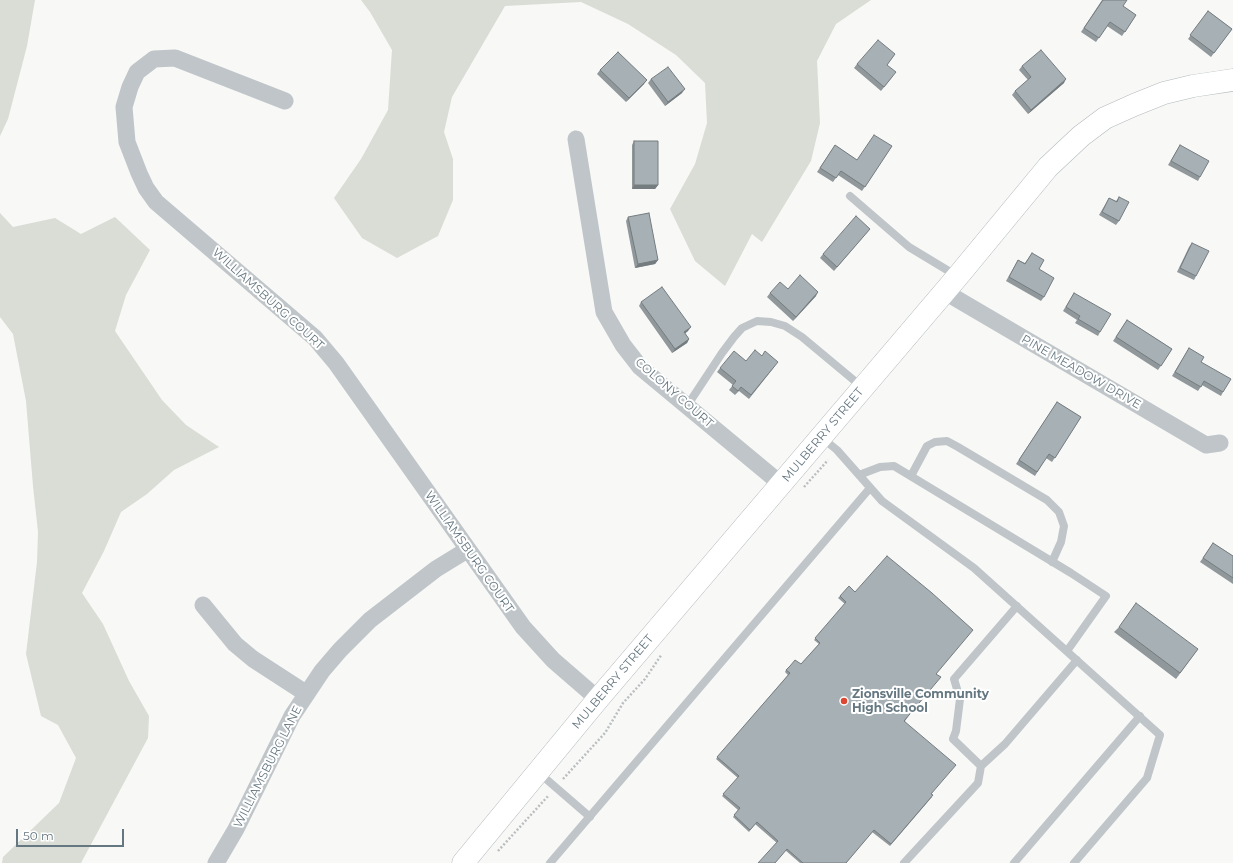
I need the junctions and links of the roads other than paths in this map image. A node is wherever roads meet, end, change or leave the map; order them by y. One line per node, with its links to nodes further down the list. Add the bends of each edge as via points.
1 (1233, 80): 5 (street, MULBERRY STREET, via 1164,93 1105,118 1048,167)
2 (285, 100): 14 (street, WILLIAMSBURG COURT, via 175,58 154,59 137,72 124,107 127,142 138,173 156,202 314,338 336,362)
3 (576, 138): 7 (street, COLONY COURT, via 604,312 623,345 640,367)
4 (850, 196): 5 (lane)
5 (951, 284): 6 (street, MULBERRY STREET); 9 (street, PINE MEADOW DRIVE, via 1206,445)
6 (863, 388): 7 (lane, via 785,326 757,321 742,328 734,337); 8 (street, MULBERRY STREET)
7 (687, 406): 12 (street, COLONY COURT)
8 (821, 436): 10 (lane); 12 (street, MULBERRY STREET)
9 (1220, 443)
10 (859, 475): 11 (lane, via 880,467 894,466); 13 (lane)
11 (911, 476): 15 (lane); 15 (lane, via 927,446 946,441 1047,500 1059,512 1064,526 1061,542)
12 (781, 484): 21 (street, MULBERRY STREET)
13 (870, 488): 17 (lane, via 882,501 974,568); 25 (lane)
14 (467, 550): 20 (street, WILLIAMSBURG LANE, via 436,569 370,620 340,650); 21 (street, WILLIAMSBURG COURT, via 523,627 554,660)
15 (1052, 562): 18 (lane, via 1106,596)
16 (203, 604): 20 (street, via 235,644 252,659)
17 (1017, 606): 18 (lane); 23 (lane, via 954,679 960,699 953,739)
18 (1067, 651): 19 (lane)
19 (1076, 660): 22 (lane); 23 (lane, via 1005,744)
20 (307, 694): 26 (street, WILLIAMSBURG LANE, via 292,716 236,829)
21 (598, 699): 24 (street, MULBERRY STREET)
22 (1140, 716): 30 (lane); 31 (lane, via 1160,734 1147,778)
23 (981, 766): 29 (lane, via 978,783)
24 (538, 772): 25 (lane); 27 (street, MULBERRY STREET)
25 (590, 817): 28 (lane)
26 (216, 863)
27 (463, 863)
28 (550, 863)
29 (904, 863)
30 (1014, 863)
31 (1074, 863)

